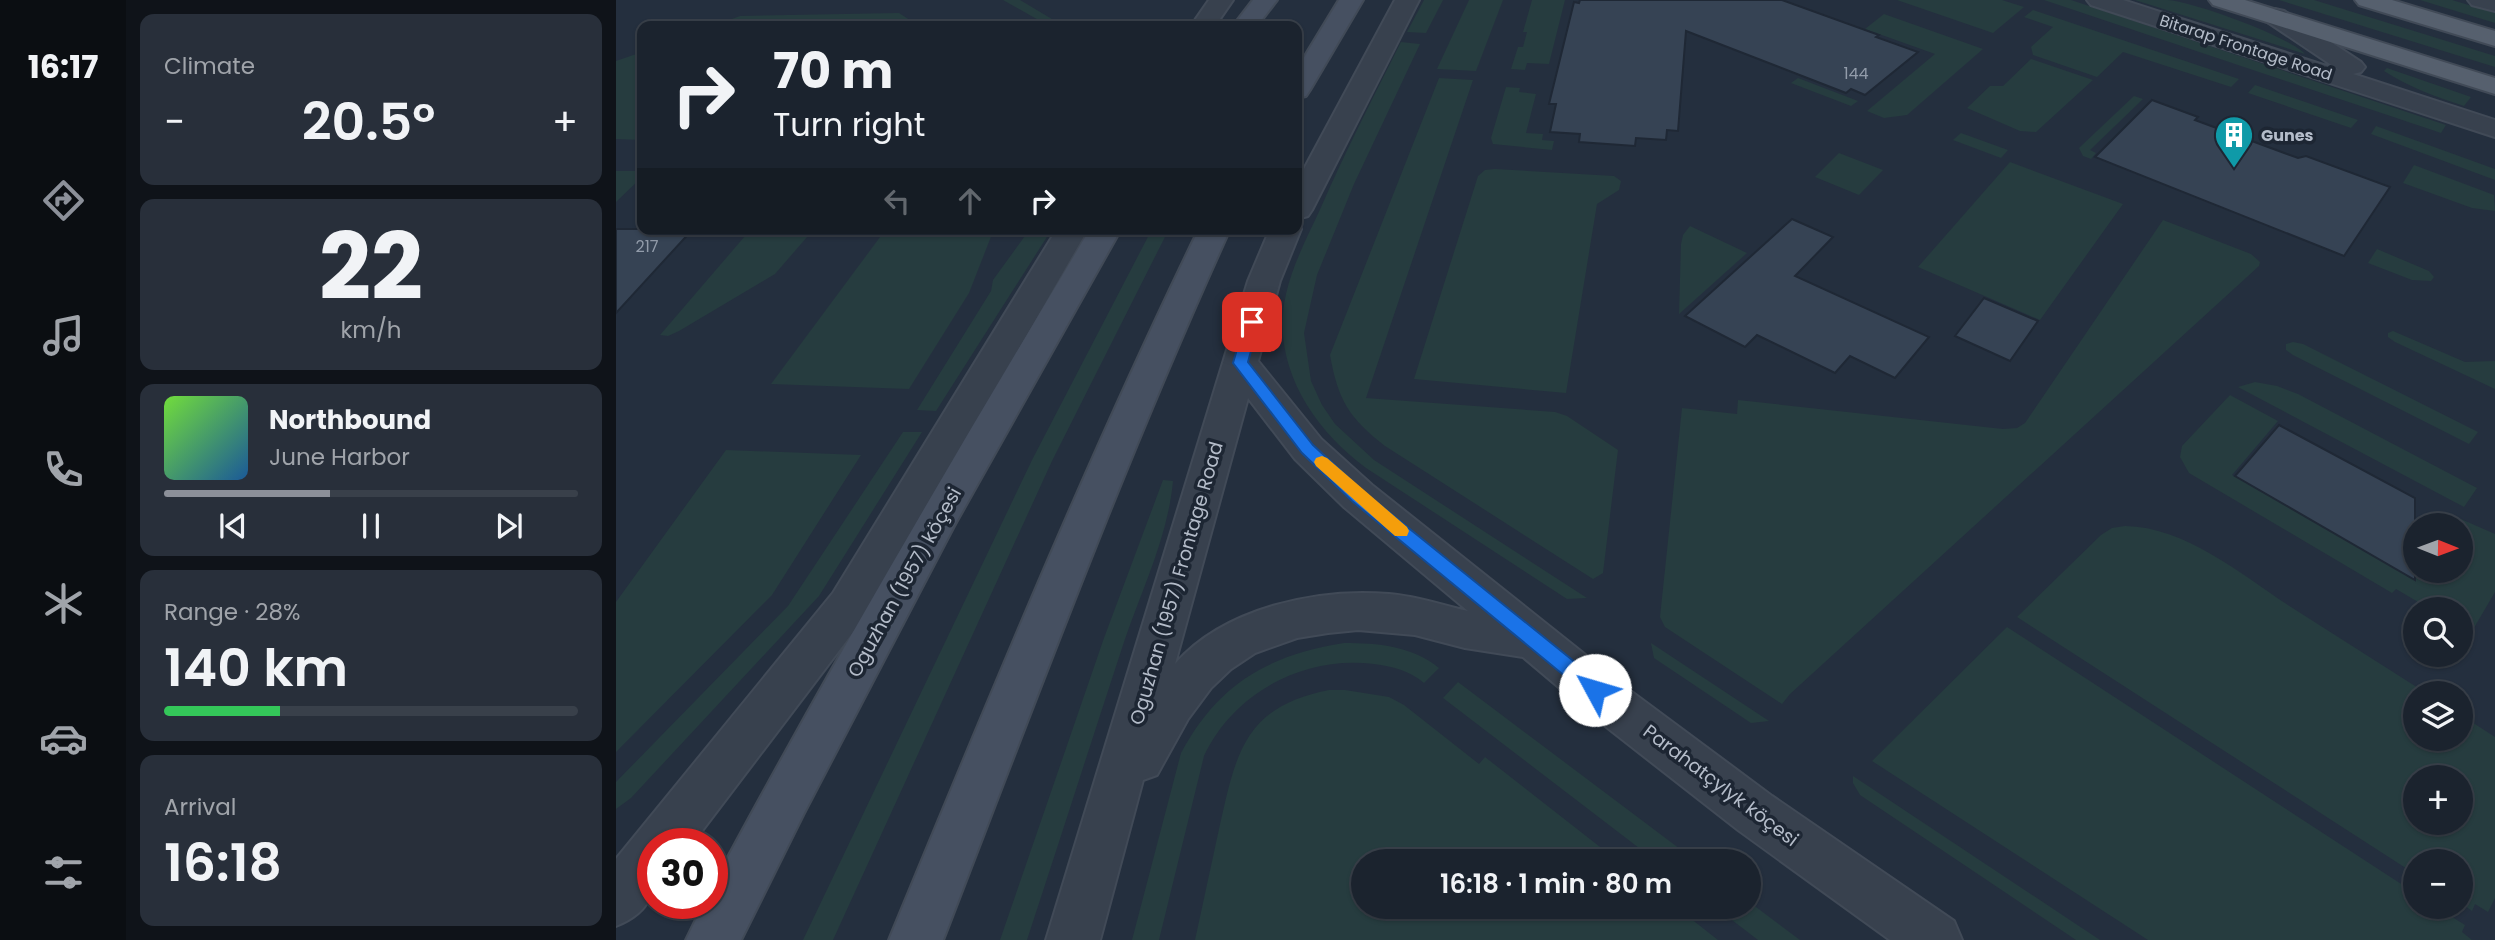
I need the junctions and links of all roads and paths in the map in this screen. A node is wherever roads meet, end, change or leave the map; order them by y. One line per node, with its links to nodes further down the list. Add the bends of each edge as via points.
1 (1221, 0): 11 (street)
2 (1265, 0): 12 (main road)
3 (1351, 0): 14 (main road)
4 (1407, 0): 18 (street)
5 (2099, 0): 16 (street, Bitarap Frontage Road)
6 (2221, 0): 10 (main road)
7 (2367, 0): 13 (main road)
8 (2480, 0): 9 (street)
9 (2495, 4)
10 (2275, 16): 15 (main road); 16 (street, Bitarap Frontage Road)
11 (1206, 21)
12 (1249, 21)
13 (2495, 39)
14 (1302, 82)
15 (2495, 86)
16 (2393, 94): 17 (street, Bitarap Frontage Road)
17 (2495, 129)
18 (1302, 200)
19 (1069, 235): 25 (street)
20 (1103, 235): 24 (main road, Oguzhan (1957) köçesi)
21 (1212, 235): 32 (main road, via 1092,504)
22 (1283, 235): 23 (street, Oguzhan (1957) Frontage Road, via 1264,281)
23 (1240, 363): 26 (street, Parahatçylyk köçesi, via 1308,449 1348,487); 27 (street, Oguzhan (1957) Frontage Road)
24 (940, 515): 25 (street); 31 (main road, Oguzhan (1957) köçesi)
25 (848, 606): 28 (street)
26 (1534, 640): 27 (street, via 1374,612 1310,616 1278,624 1229,646 1196,673 1158,726); 34 (street, Parahatçylyk köçesi, via 1755,813)
27 (1108, 819): 33 (street, Oguzhan (1957) Frontage Road)
28 (673, 828)
29 (637, 873): 30 (street)
30 (616, 900)
31 (713, 940)
32 (916, 940)
33 (1073, 940)
34 (1935, 940)

